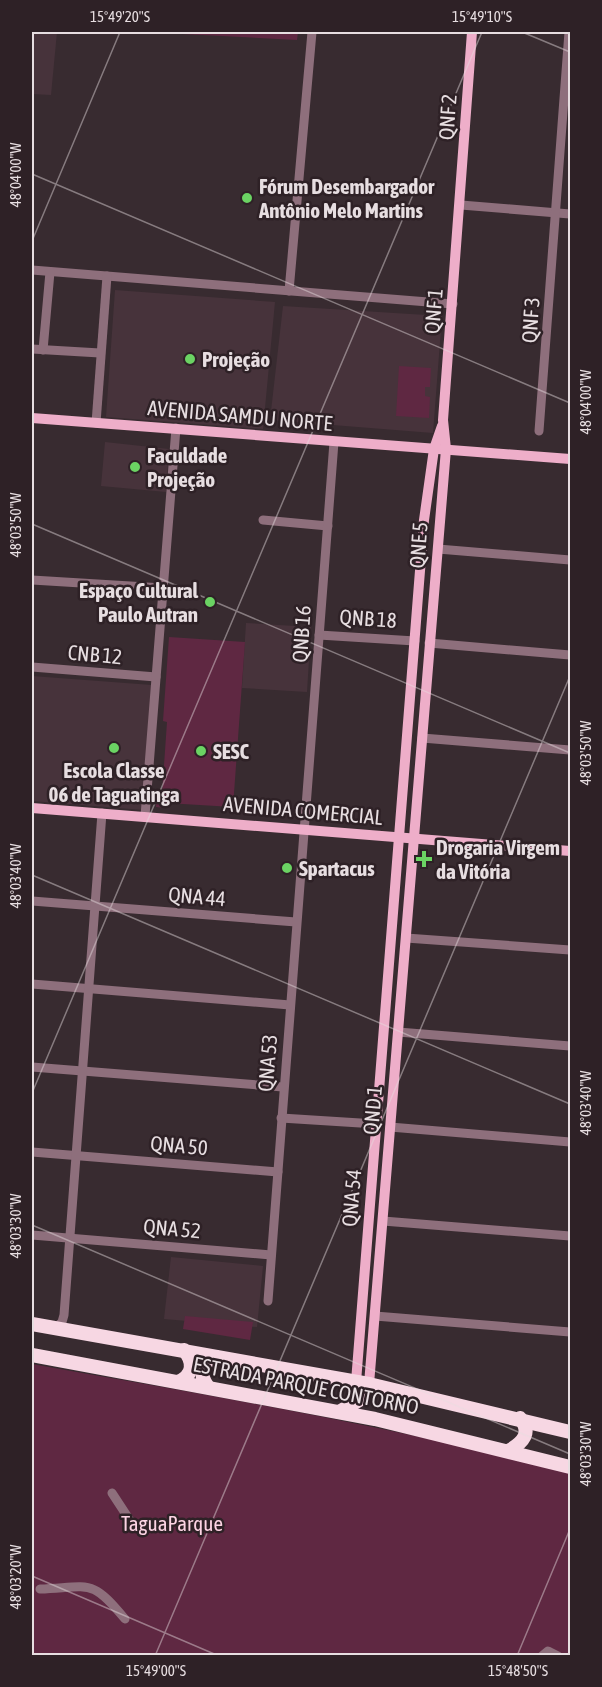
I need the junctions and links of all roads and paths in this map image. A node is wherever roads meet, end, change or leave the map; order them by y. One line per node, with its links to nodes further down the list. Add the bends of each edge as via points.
1 (312, 32): 10 (street)
2 (472, 32): 4 (main road, QNF 2)
3 (569, 32): 5 (street, QNF 3)
4 (461, 205): 5 (street); 11 (main road, QNF 1)
5 (556, 213): 6 (street); 19 (street, QNF 3)
6 (570, 214)
7 (32, 270): 8 (street)
8 (50, 272): 9 (street); 13 (street)
9 (106, 276): 10 (street); 14 (street)
10 (289, 291): 11 (street)
11 (453, 304): 16 (main road, QNF 1)
12 (32, 349): 13 (street)
13 (43, 350): 14 (street)
14 (100, 353): 17 (street)
15 (32, 418): 17 (main road, AVENIDA SAMDU NORTE)
16 (443, 420): 21 (main road, QNF 1); 22 (main road, QNF 1)
17 (96, 423): 18 (main road, AVENIDA SAMDU NORTE)
18 (176, 428): 20 (main road, AVENIDA SAMDU NORTE); 33 (street)
19 (539, 431)
20 (334, 442): 21 (main road, AVENIDA SAMDU NORTE); 29 (street, QNB 16)
21 (434, 449): 22 (main road, AVENIDA SAMDU NORTE); 24 (main road, QNF 1)
22 (446, 449): 23 (main road, AVENIDA SAMDU NORTE); 25 (main road, QNE 5)
23 (570, 459)
24 (426, 496): 25 (main road, via 433,506); 27 (main road, QNF 1)
25 (441, 499): 28 (main road, QNE 5)
26 (263, 520): 29 (street)
27 (424, 520): 28 (main road, via 431,517); 35 (main road, QNF 1)
28 (440, 521): 30 (main road, QNE 5)
29 (328, 526): 34 (street, QNB 16)
30 (438, 549): 31 (street); 36 (main road, QNE 5)
31 (570, 560)
32 (32, 580): 33 (street)
33 (163, 588): 39 (street)
34 (319, 634): 35 (street, QNB 18); 46 (street, QNB 16)
35 (415, 640): 41 (main road, QNF 1)
36 (429, 643): 37 (street); 40 (main road, QNE 5)
37 (570, 655)
38 (32, 667): 39 (street, CNB 12)
39 (156, 677): 45 (street)
40 (422, 742): 41 (main road, via 414,749); 42 (street); 48 (main road, QND 1)
41 (406, 746): 47 (main road)
42 (570, 750)
43 (32, 808): 44 (main road, AVENIDA COMERCIAL)
44 (102, 813): 45 (main road, AVENIDA COMERCIAL); 53 (street)
45 (145, 816): 46 (main road, AVENIDA COMERCIAL)
46 (304, 829): 47 (main road, AVENIDA COMERCIAL); 54 (street, QNA 53)
47 (398, 837): 48 (main road, AVENIDA COMERCIAL); 50 (main road, QNA 54)
48 (414, 838): 49 (main road, AVENIDA COMERCIAL); 51 (main road, QND 1)
49 (570, 851)
50 (394, 895): 51 (main road, via 401,892); 63 (main road, QNA 54)
51 (409, 896): 55 (main road, QND 1)
52 (32, 901): 53 (street, QNA 44)
53 (95, 906): 54 (street, QNA 44); 58 (street)
54 (296, 922): 59 (street, QNA 53)
55 (406, 938): 56 (street); 60 (main road, QND 1)
56 (570, 950)
57 (32, 984): 58 (street)
58 (90, 989): 59 (street); 64 (street)
59 (290, 1005): 66 (street, QNA 53)
60 (398, 1032): 61 (street); 65 (main road, QND 1)
61 (570, 1046)
62 (32, 1067): 64 (street)
63 (380, 1069): 65 (main road, via 388,1074); 67 (main road, QNA 54)
64 (84, 1071): 66 (street); 74 (street)
65 (395, 1072): 68 (main road, QND 1)
66 (283, 1087): 69 (street, QNA 53)
67 (379, 1088): 68 (main road, via 385,1084); 70 (main road, QNA 54)
68 (393, 1089): 71 (main road, QND 1)
69 (281, 1118): 70 (street); 75 (street, QNA 53)
70 (376, 1124): 88 (main road, QNA 54)
71 (390, 1127): 72 (street); 76 (main road, QND 1)
72 (570, 1142)
73 (32, 1152): 74 (street, QNA 50)
74 (77, 1155): 75 (street, QNA 50); 79 (street)
75 (278, 1172): 80 (street, QNA 53)
76 (383, 1221): 78 (street); 83 (main road, QND 1)
77 (32, 1235): 79 (street, QNA 52)
78 (570, 1236)
79 (70, 1238): 80 (street, QNA 52); 82 (street)
80 (271, 1255): 81 (street, QNA 53)
81 (268, 1301)
82 (64, 1315): 85 (street); 86 (street)
83 (375, 1316): 87 (street); 89 (main road, QND 1)
84 (32, 1324): 85 (highway, ESTRADA PARQUE CONTORNO)
85 (56, 1328): 86 (highway, ESTRADA PARQUE CONTORNO)
86 (72, 1330): 90 (highway, ESTRADA PARQUE CONTORNO)
87 (570, 1332)
88 (359, 1343): 89 (main road, via 369,1347); 94 (main road, QNA 54)
89 (373, 1344): 94 (main road, QND 1)
90 (184, 1350): 92 (highway, ESTRADA PARQUE CONTORNO); 93 (highway, via 191,1369)
91 (32, 1355): 93 (highway, ESTRADA PARQUE CONTORNO)
92 (216, 1358): 94 (highway, ESTRADA PARQUE CONTORNO); 95 (highway, via 202,1367)
93 (178, 1382): 95 (highway, ESTRADA PARQUE CONTORNO)
94 (363, 1383): 96 (highway, via 361,1399); 97 (highway, ESTRADA PARQUE CONTORNO)
95 (208, 1387): 96 (highway, ESTRADA PARQUE CONTORNO)
96 (339, 1412): 99 (highway, ESTRADA PARQUE CONTORNO)
97 (520, 1418): 98 (highway, ESTRADA PARQUE CONTORNO); 99 (highway, via 526,1434)
98 (570, 1432)
99 (510, 1450): 100 (highway, ESTRADA PARQUE CONTORNO)
100 (570, 1467)
101 (112, 1493): 102 (street)
102 (131, 1522)
103 (40, 1589): 104 (street, via 94,1588 105,1594)
104 (125, 1620)
105 (542, 1656): 106 (street, via 548,1652)
106 (558, 1656)

